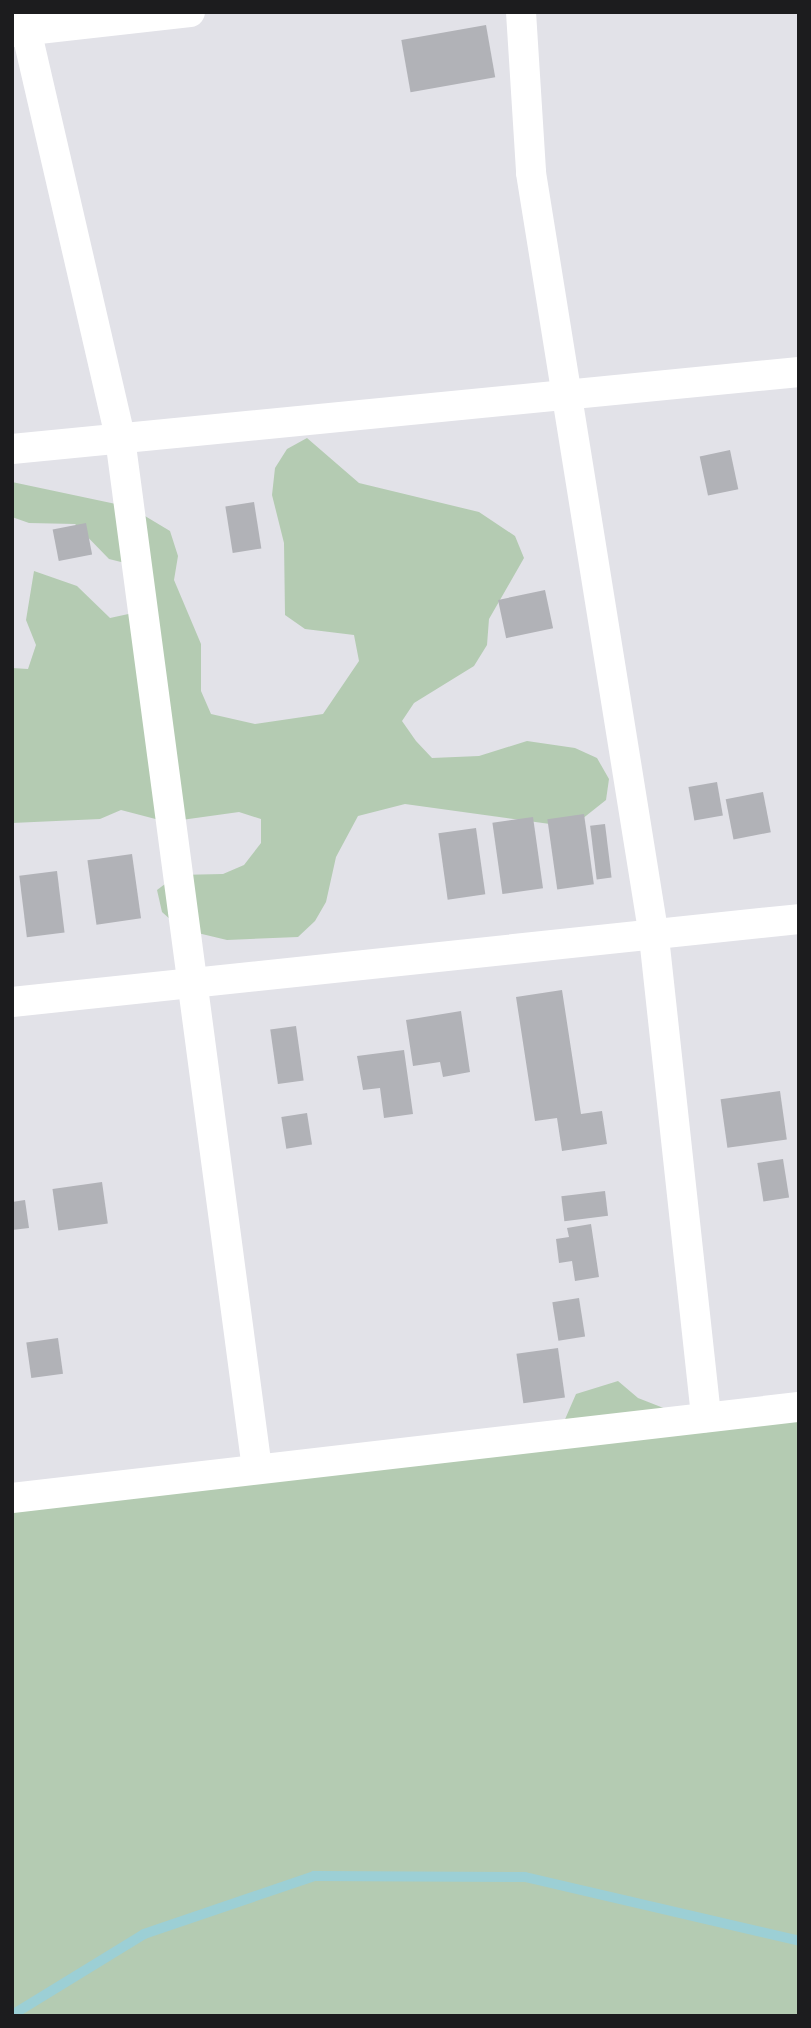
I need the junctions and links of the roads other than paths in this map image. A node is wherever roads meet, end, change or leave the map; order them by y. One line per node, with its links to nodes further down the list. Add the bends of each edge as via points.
1 (190, 12): 3 (street)
2 (521, 12): 5 (street, via 531,173)
3 (20, 25): 6 (street)
4 (799, 372): 5 (street)
5 (567, 394): 6 (street); 9 (street)
6 (120, 438): 7 (street); 10 (street)
7 (12, 449)
8 (799, 919): 9 (street)
9 (654, 937): 10 (street); 13 (street)
10 (193, 984): 11 (street); 14 (street)
11 (12, 1002)
12 (799, 1407): 13 (street)
13 (706, 1417): 14 (street)
14 (257, 1469): 15 (street)
15 (12, 1498)

